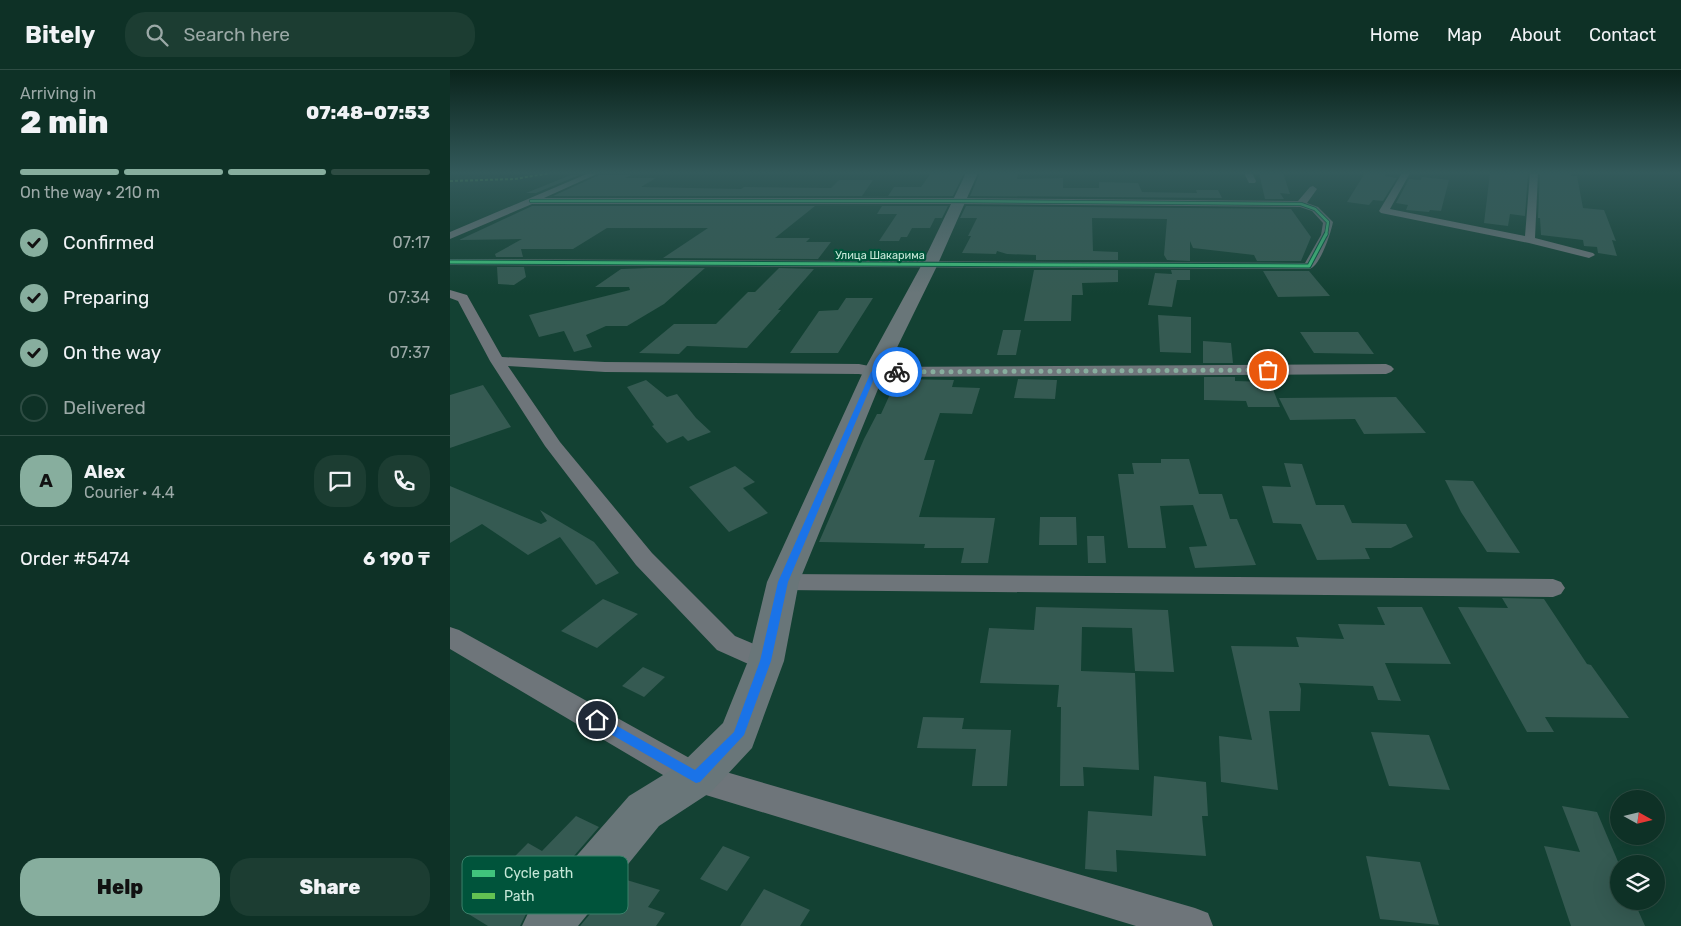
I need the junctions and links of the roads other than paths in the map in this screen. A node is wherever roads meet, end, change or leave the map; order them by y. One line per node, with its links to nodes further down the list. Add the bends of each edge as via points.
1 (504, 213): 6 (street)
2 (953, 213): 10 (street)
3 (1320, 213): 10 (street, Улица Шакарима, via 1328,222 1326,234 1309,266)
4 (1394, 213): 7 (street)
5 (1532, 213): 7 (street)
6 (450, 236)
7 (1530, 240): 8 (street)
8 (1589, 255)
9 (450, 262): 10 (street, Улица Шакарима)
10 (929, 266): 14 (street)
11 (450, 294): 12 (street, via 463,298)
12 (497, 361): 14 (street, via 605,368 859,369); 18 (street, via 554,446 644,559 726,644)
13 (1386, 369): 14 (street)
14 (874, 372): 15 (street)
15 (783, 582): 16 (street); 18 (street)
16 (1553, 588)
17 (450, 637): 19 (street)
18 (766, 661): 19 (street, via 738,735)
19 (696, 778): 20 (street, via 644,811); 23 (street)
20 (606, 856)
21 (558, 914): 22 (street)
22 (548, 926)
23 (1195, 926)

